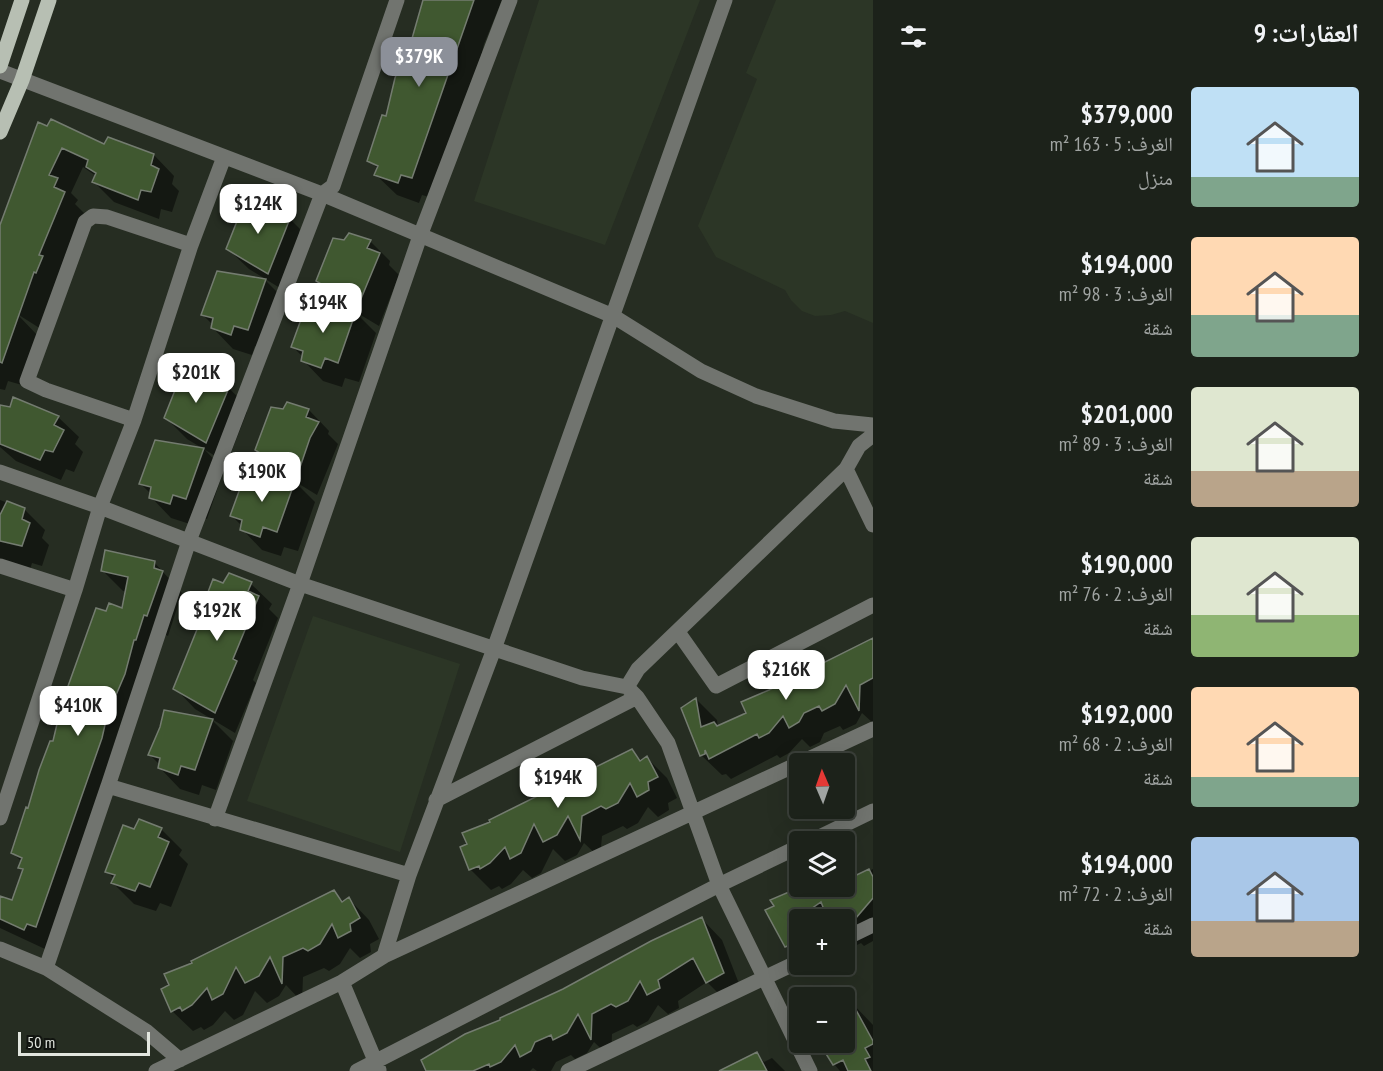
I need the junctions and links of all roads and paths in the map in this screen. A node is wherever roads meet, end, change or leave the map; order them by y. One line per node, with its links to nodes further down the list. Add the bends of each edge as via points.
1 (22, 0): 6 (main road)
2 (49, 0): 9 (main road)
3 (397, 0): 12 (street, via 333,186)
4 (510, 0): 13 (street)
5 (725, 0): 15 (street)
6 (5, 33): 7 (main road)
7 (0, 66)
8 (0, 71): 9 (street)
9 (22, 80): 10 (main road); 11 (street)
10 (0, 132)
11 (224, 157): 12 (street); 14 (street)
12 (322, 194): 13 (street); 23 (street)
13 (420, 236): 15 (street); 25 (street)
14 (191, 245): 16 (street); 16 (street, via 107,217 93,216 85,222 27,381)
15 (614, 316): 17 (street, via 701,371 756,396 834,421); 29 (street)
16 (134, 420): 21 (street)
17 (873, 425)
18 (873, 435): 19 (street, via 859,446)
19 (846, 469): 22 (street); 28 (street)
20 (0, 472): 21 (street)
21 (100, 507): 23 (street); 26 (street)
22 (873, 525)
23 (189, 541): 25 (street); 32 (street)
24 (0, 566): 26 (street)
25 (300, 584): 29 (street); 37 (street)
26 (75, 590): 36 (street)
27 (873, 605): 28 (street, via 716,686)
28 (678, 632): 30 (street, via 638,669)
29 (494, 649): 30 (street); 33 (street)
30 (632, 692): 33 (street); 35 (street, via 668,743)
31 (873, 729): 35 (street)
32 (108, 786): 37 (street); 47 (street)
33 (436, 800): 40 (street)
34 (873, 811): 38 (street)
35 (694, 813): 41 (street); 45 (street)
36 (0, 818)
37 (215, 819): 40 (street)
38 (832, 831)
39 (789, 851): 41 (street)
40 (409, 875): 45 (street)
41 (719, 885): 48 (street); 51 (street)
42 (873, 925): 43 (street)
43 (855, 934)
44 (0, 949): 47 (street)
45 (384, 957): 49 (street)
46 (789, 966): 48 (street)
47 (46, 968): 50 (street, via 146,1031)
48 (766, 977): 54 (street); 55 (street)
49 (342, 982): 50 (street); 51 (street)
50 (180, 1060): 52 (street)
51 (378, 1066): 53 (street)
52 (156, 1071)
53 (357, 1071)
54 (568, 1071)
55 (810, 1071)

